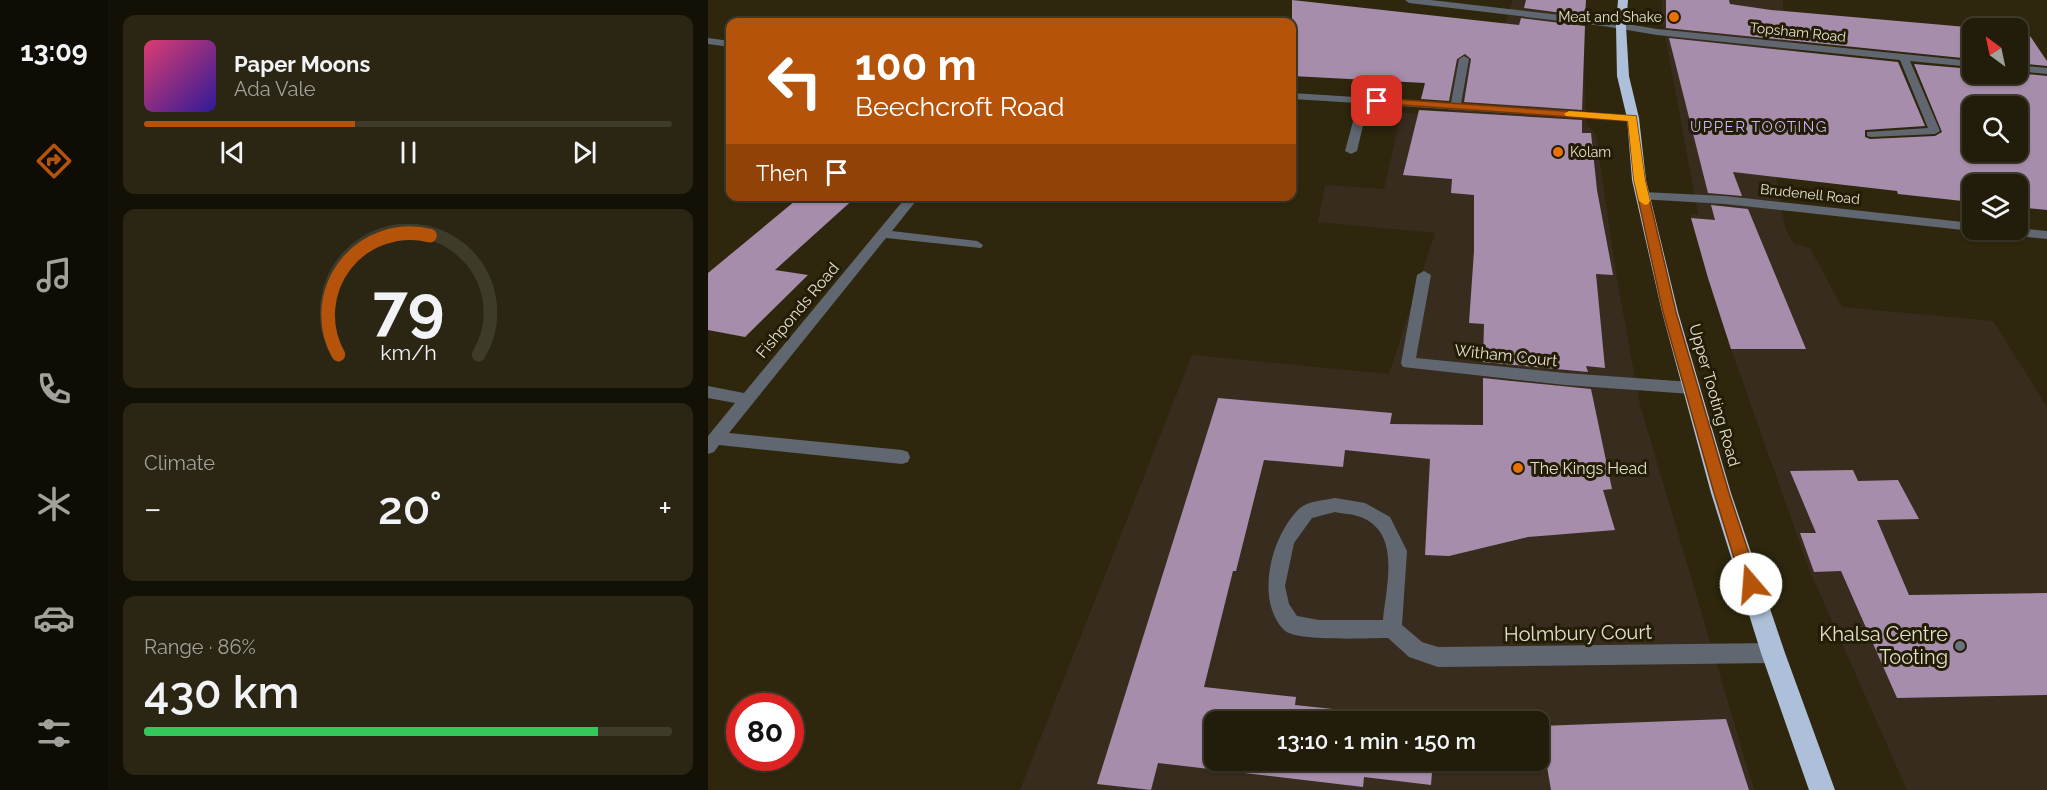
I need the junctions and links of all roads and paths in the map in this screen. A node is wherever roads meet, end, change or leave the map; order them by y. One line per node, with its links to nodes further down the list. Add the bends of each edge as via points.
1 (1409, 0): 3 (street, Topsham Road, via 1519,8)
2 (1623, 0): 3 (highway, Upper Tooting Road)
3 (1621, 26): 6 (street, Topsham Road); 14 (highway, Upper Tooting Road, via 1623,76)
4 (708, 41): 5 (street)
5 (726, 43)
6 (1905, 57): 8 (street, Topsham Road); 15 (street, via 1935,131)
7 (1464, 59): 13 (street)
8 (1962, 63)
9 (2028, 69): 10 (street)
10 (2047, 71)
11 (1296, 96): 12 (street)
12 (1364, 100): 13 (street); 16 (street)
13 (1456, 106): 14 (street)
14 (1633, 118): 17 (highway, Upper Tooting Road)
15 (1871, 134)
16 (1350, 151)
17 (1643, 196): 19 (street, Brudenell Road, via 1736,201); 25 (highway, Upper Tooting Road)
18 (910, 201): 21 (street, Fishponds Road)
19 (1962, 225)
20 (2028, 233): 22 (street)
21 (883, 234): 23 (street); 27 (street, Fishponds Road)
22 (2047, 235)
23 (977, 245)
24 (1424, 275): 25 (street, Witham Court, via 1408,363)
25 (1691, 388): 31 (highway, Upper Tooting Road)
26 (708, 392): 27 (street)
27 (746, 399): 28 (street, Fishponds Road)
28 (712, 443): 29 (street)
29 (902, 457)
30 (1392, 629): 30 (street, via 1319,629 1291,624 1281,607 1276,586 1286,540 1307,512 1335,505 1365,510 1384,522 1398,551); 31 (street, Holmbury Court, via 1416,650 1438,657)
31 (1773, 653): 32 (highway, Upper Tooting Road)
32 (1822, 790)

